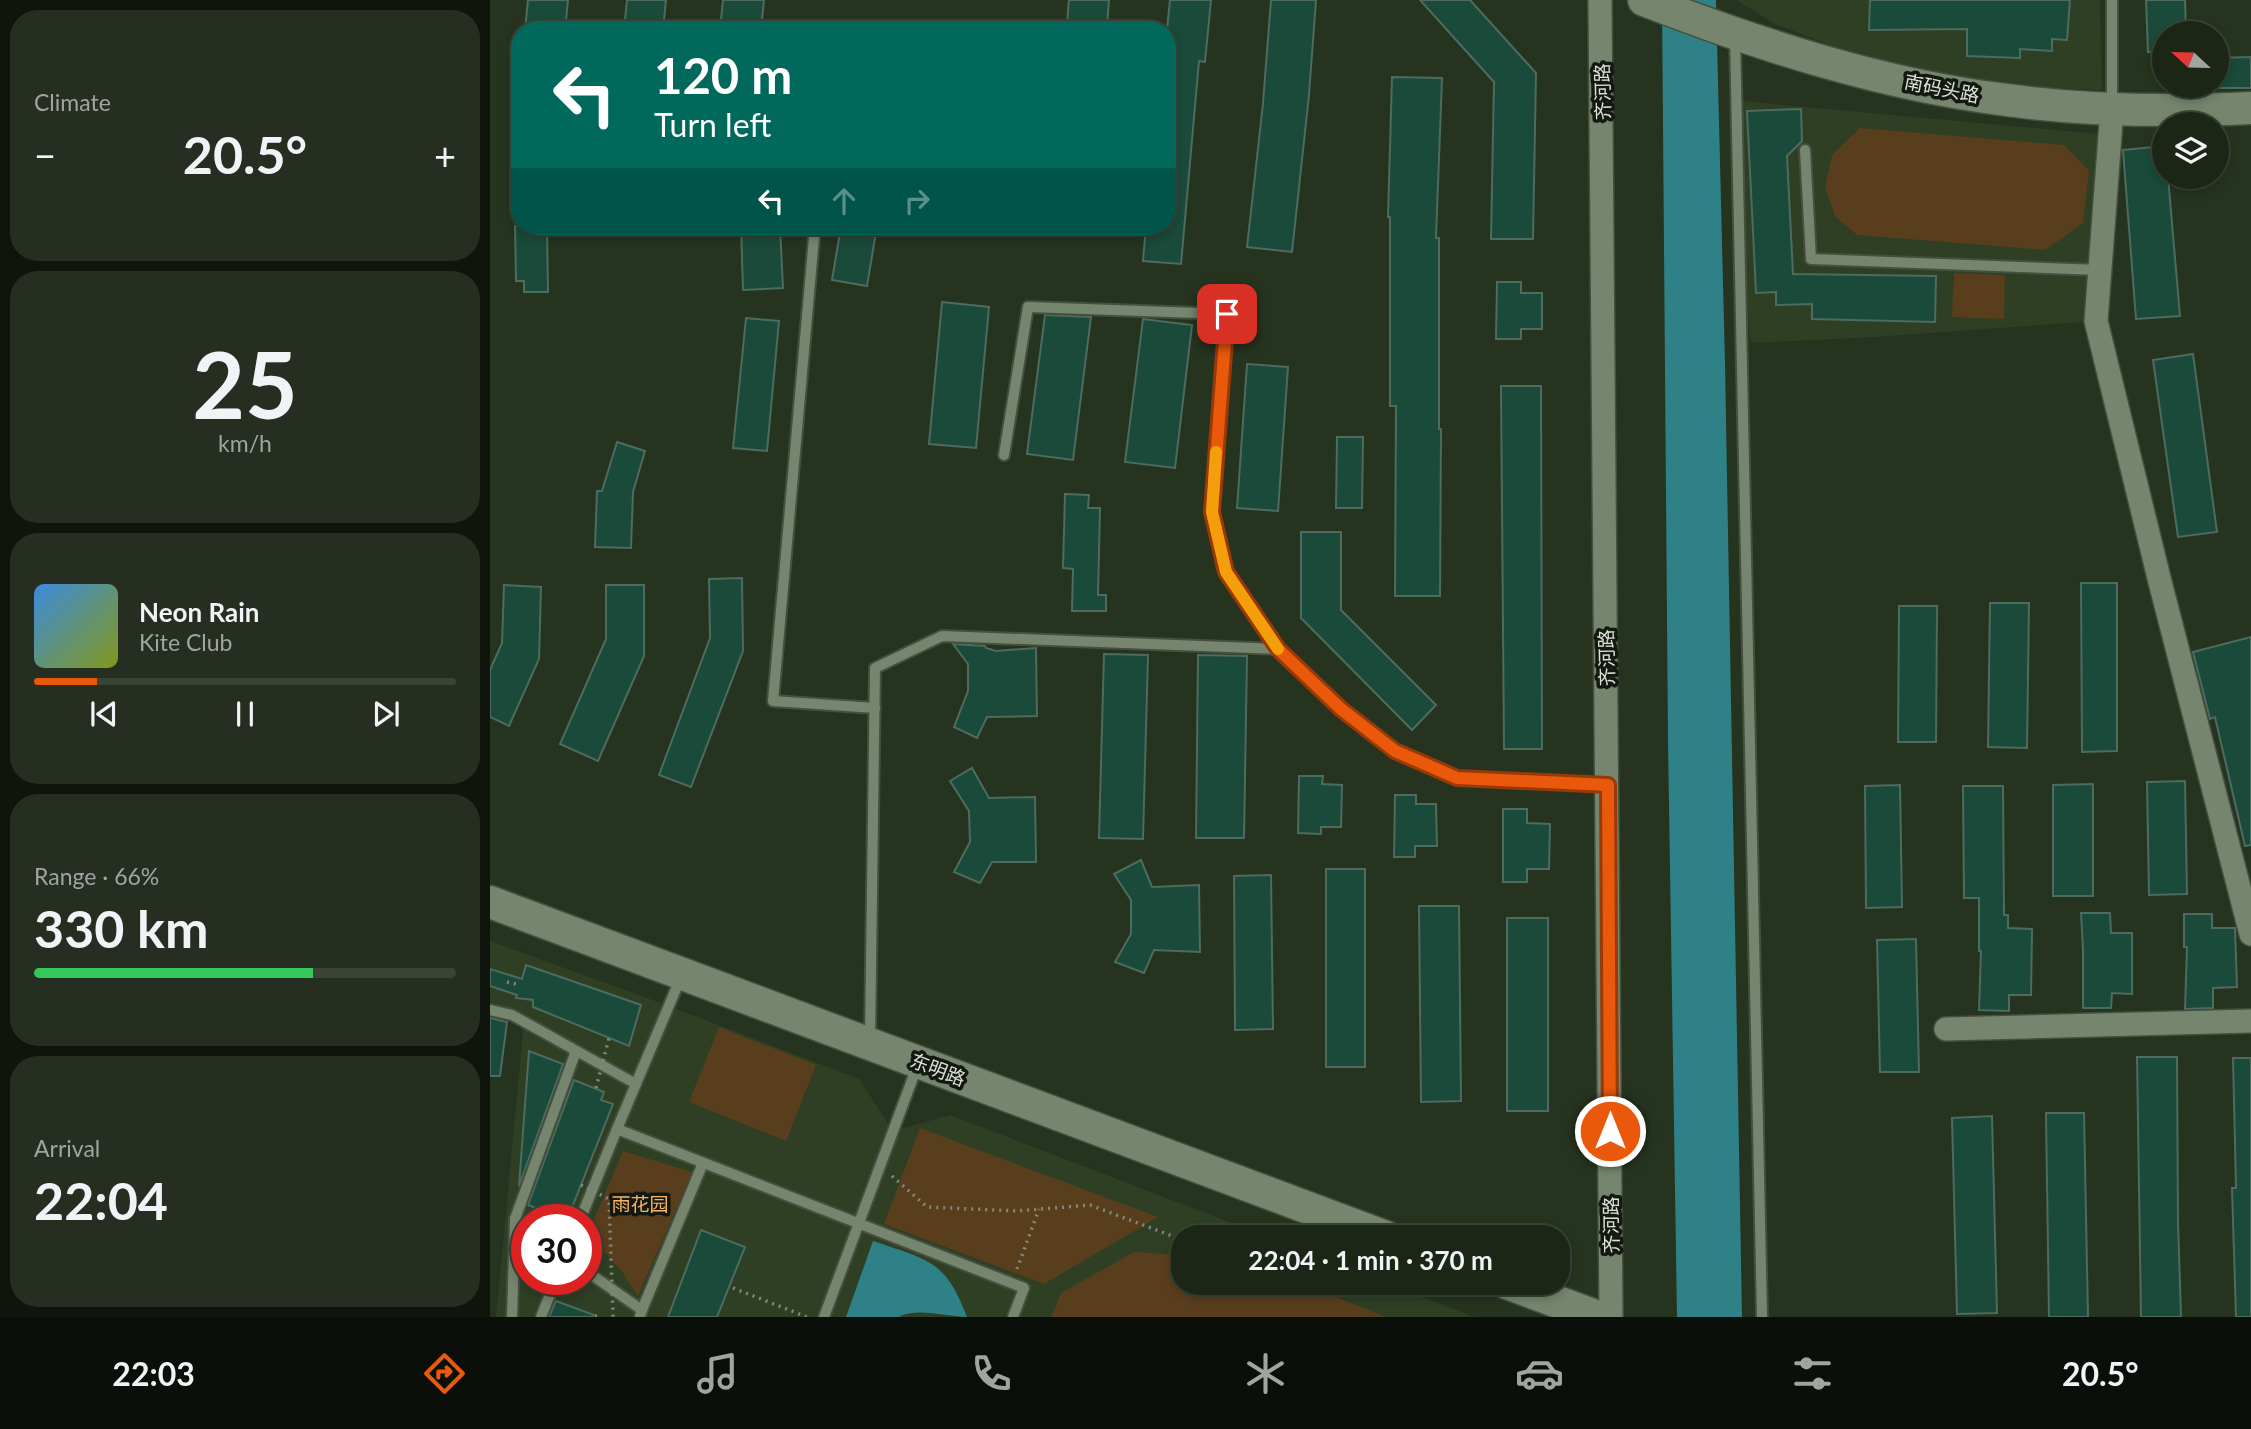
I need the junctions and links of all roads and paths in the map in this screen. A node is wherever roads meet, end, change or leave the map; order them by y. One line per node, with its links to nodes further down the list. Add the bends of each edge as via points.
1 (1600, 0): 13 (street, 齐河路)
2 (2112, 0): 6 (lane)
3 (1649, 2): 4 (main road, 南码头路)
4 (1735, 33): 6 (main road, 南码头路, via 1916,84 2006,100); 55 (lane)
5 (2251, 108): 6 (main road, 南码头路)
6 (2112, 109): 9 (street)
7 (1805, 150): 9 (lane, via 1811,259)
8 (814, 235): 12 (lane, via 773,701)
9 (2100, 270): 15 (street, via 2096,321)
10 (1004, 454): 11 (lane, via 1028,307 1227,314 1212,512 1226,572)
11 (1278, 649): 12 (lane, via 942,636 875,668); 13 (lane, via 1341,709 1395,751 1457,778)
12 (875, 708): 23 (lane)
13 (1608, 785): 54 (street, 齐河路)
14 (490, 902): 16 (main road, 东明路)
15 (2251, 934)
16 (682, 973): 23 (main road, 东明路); 26 (lane)
17 (507, 982): 18 (path)
18 (520, 985)
19 (490, 1010): 24 (lane, via 512,1015)
20 (2251, 1021): 21 (street)
21 (1946, 1029)
22 (609, 1038): 27 (path, bridge)
23 (870, 1043): 25 (main road, 东明路)
24 (576, 1051): 26 (lane); 32 (lane)
25 (919, 1062): 30 (lane); 36 (main road, 东明路)
26 (636, 1084): 28 (lane)
27 (596, 1088)
28 (617, 1129): 29 (lane); 33 (lane)
29 (703, 1163): 35 (lane); 44 (lane)
30 (881, 1165): 34 (path, via 927,1207); 35 (lane)
31 (581, 1185): 49 (path, bridge, via 609,1199)
32 (520, 1204)
33 (587, 1204)
34 (1039, 1209): 37 (path, via 1090,1205); 38 (path)
35 (859, 1223): 38 (lane); 51 (lane)
36 (1354, 1225)
37 (1171, 1235)
38 (1012, 1282): 52 (lane, via 1024,1287)
39 (602, 1284): 44 (lane)
40 (733, 1287): 50 (path)
41 (513, 1295): 46 (lane)
42 (550, 1295): 47 (lane)
43 (1539, 1295): 53 (main road)
44 (641, 1314)
45 (595, 1315): 48 (path)
46 (512, 1317)
47 (541, 1317)
48 (602, 1317)
49 (613, 1317)
50 (807, 1317)
51 (824, 1317)
52 (1013, 1317)
53 (1598, 1317)
54 (1611, 1317)
55 (1762, 1317)

